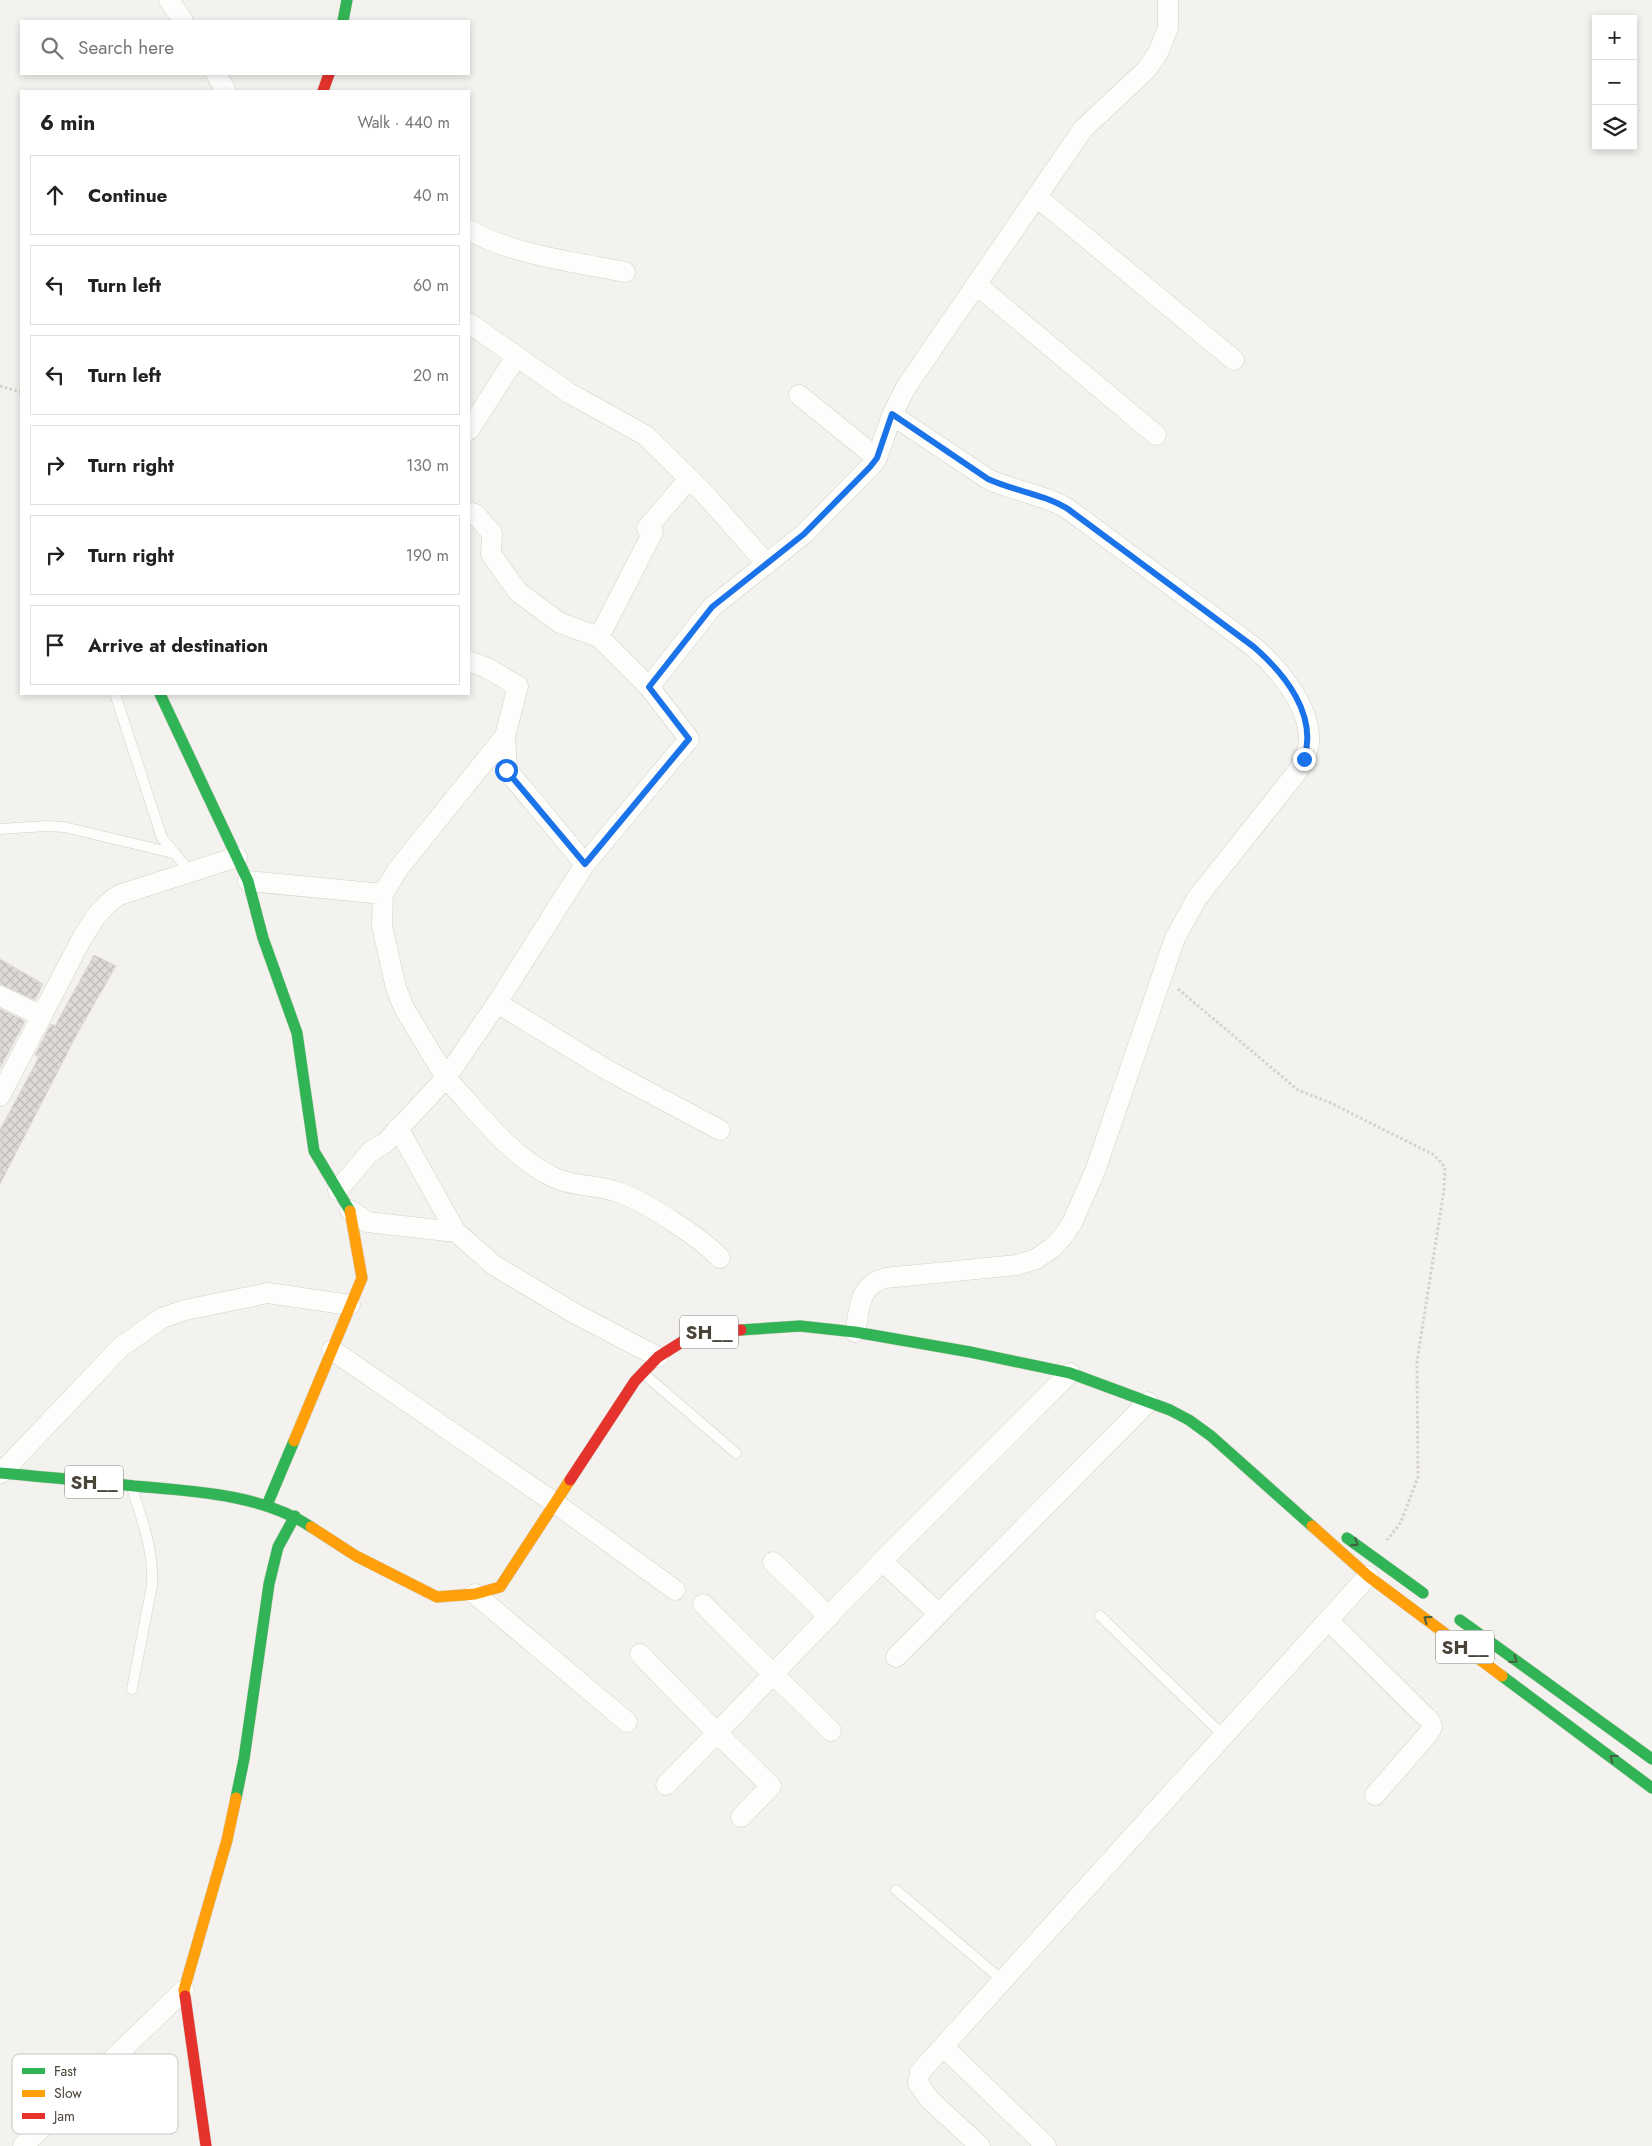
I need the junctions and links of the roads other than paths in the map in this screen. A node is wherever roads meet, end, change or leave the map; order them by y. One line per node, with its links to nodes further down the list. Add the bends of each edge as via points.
1 (169, 0): 4 (street)
2 (346, 0): 5 (main road)
3 (1168, 0): 10 (street, via 1168,28 1158,53 1146,70 1083,129)
4 (182, 20)
5 (342, 20)
6 (217, 75): 8 (street)
7 (329, 75): 9 (main road)
8 (225, 90)
9 (323, 90)
10 (1037, 197): 13 (street); 16 (street)
11 (470, 231): 12 (street, via 483,238 543,256)
12 (625, 272)
13 (978, 285): 18 (street, via 906,387); 20 (street)
14 (470, 324): 15 (street)
15 (516, 357): 19 (street); 22 (street, via 569,393 644,435)
16 (1234, 360)
17 (799, 394): 21 (street)
18 (892, 414): 21 (street); 50 (street, via 988,479 1055,501 1268,660 1289,685 1304,715 1309,744 1301,765 1190,909 1175,938 1095,1171 1064,1235 1036,1259 1017,1265 875,1281 862,1297)
19 (470, 428)
20 (1156, 435)
21 (877, 458): 24 (street, via 804,534)
22 (689, 479): 24 (street); 25 (street, via 650,530)
23 (470, 512): 25 (street, via 492,533 490,554 518,592 560,623)
24 (767, 564): 27 (street, via 712,607)
25 (599, 636): 27 (street)
26 (470, 661): 30 (street, via 518,686)
27 (649, 687): 34 (street, via 689,739)
28 (115, 695): 32 (lane, via 162,838)
29 (167, 696): 33 (main road)
30 (505, 736): 34 (street, via 506,770); 37 (street, via 398,869)
31 (0, 829): 32 (lane, via 64,828)
32 (173, 853): 35 (lane)
33 (237, 857): 35 (street); 36 (main road)
34 (585, 864): 39 (street)
35 (184, 876): 40 (street, via 119,895 107,903 80,942)
36 (248, 881): 37 (street); 45 (main road, via 263,938 297,1034 314,1151)
37 (383, 894): 41 (street, via 382,926 396,988 404,1008)
38 (0, 996): 40 (street)
39 (497, 1003): 41 (street); 44 (street, via 609,1071)
40 (42, 1016): 42 (street)
41 (446, 1078): 43 (street); 48 (street, via 517,1154 556,1178 618,1192 650,1208 709,1246)
42 (0, 1096)
43 (398, 1128): 45 (street, via 385,1143 371,1151); 47 (street)
44 (720, 1130)
45 (338, 1190): 46 (main road)
46 (350, 1210): 47 (street, via 367,1222); 49 (main road, via 362,1278)
47 (456, 1232): 52 (street, via 495,1266 574,1313)
48 (720, 1258)
49 (350, 1305): 51 (main road); 57 (street, via 268,1293 185,1310 162,1318 121,1347)
50 (855, 1332): 52 (main road, SH__, via 800,1326 696,1333); 54 (main road, SH__)
51 (332, 1350): 60 (street); 61 (main road)
52 (658, 1357): 53 (main road, SH__)
53 (643, 1373): 56 (lane); 60 (main road, SH__)
54 (1070, 1373): 55 (main road, SH__); 63 (street)
55 (1148, 1402): 59 (main road, SH__, via 1189,1420); 70 (street)
56 (736, 1453)
57 (0, 1473): 58 (main road, SH__)
58 (132, 1486): 61 (main road, SH__, via 189,1491); 78 (lane, via 151,1551 153,1571)
59 (1283, 1500): 65 (main road, SH__); 68 (main road, SH__, one-way to 68, via 1359,1545)
60 (555, 1503): 66 (street); 67 (main road, SH__, via 500,1587)
61 (267, 1505): 62 (main road, SH__)
62 (295, 1516): 67 (main road, SH__, via 356,1556 437,1597); 90 (main road, via 278,1547 269,1584 244,1759 228,1840)
63 (882, 1560): 70 (street); 73 (street)
64 (773, 1562): 73 (street)
65 (1368, 1576): 74 (street); 84 (main road, SH__, one-way to 65)
66 (675, 1590)
67 (475, 1594): 79 (street)
68 (1429, 1597)
69 (703, 1604): 77 (street)
70 (939, 1614): 76 (street)
71 (1452, 1615): 83 (main road, SH__, one-way to 83)
72 (1100, 1616): 82 (lane)
73 (828, 1617): 77 (street)
74 (1328, 1620): 82 (street); 86 (street, via 1430,1721 1432,1727)
75 (640, 1654): 81 (street)
76 (896, 1657)
77 (773, 1674): 80 (street); 81 (street)
78 (132, 1689)
79 (627, 1722)
80 (832, 1731)
81 (717, 1733): 85 (street); 87 (street, via 771,1786)
82 (1224, 1736): 89 (street)
83 (1652, 1759)
84 (1650, 1782)
85 (666, 1786)
86 (1376, 1796)
87 (741, 1817)
88 (896, 1890): 89 (lane)
89 (1002, 1980): 91 (street)
90 (184, 1990): 92 (street); 95 (main road)
91 (940, 2050): 96 (street, via 920,2072 918,2083 929,2099); 97 (street)
92 (118, 2054)
93 (35, 2134): 94 (street)
94 (24, 2145)
95 (206, 2146)
96 (980, 2146)
97 (1046, 2146)

